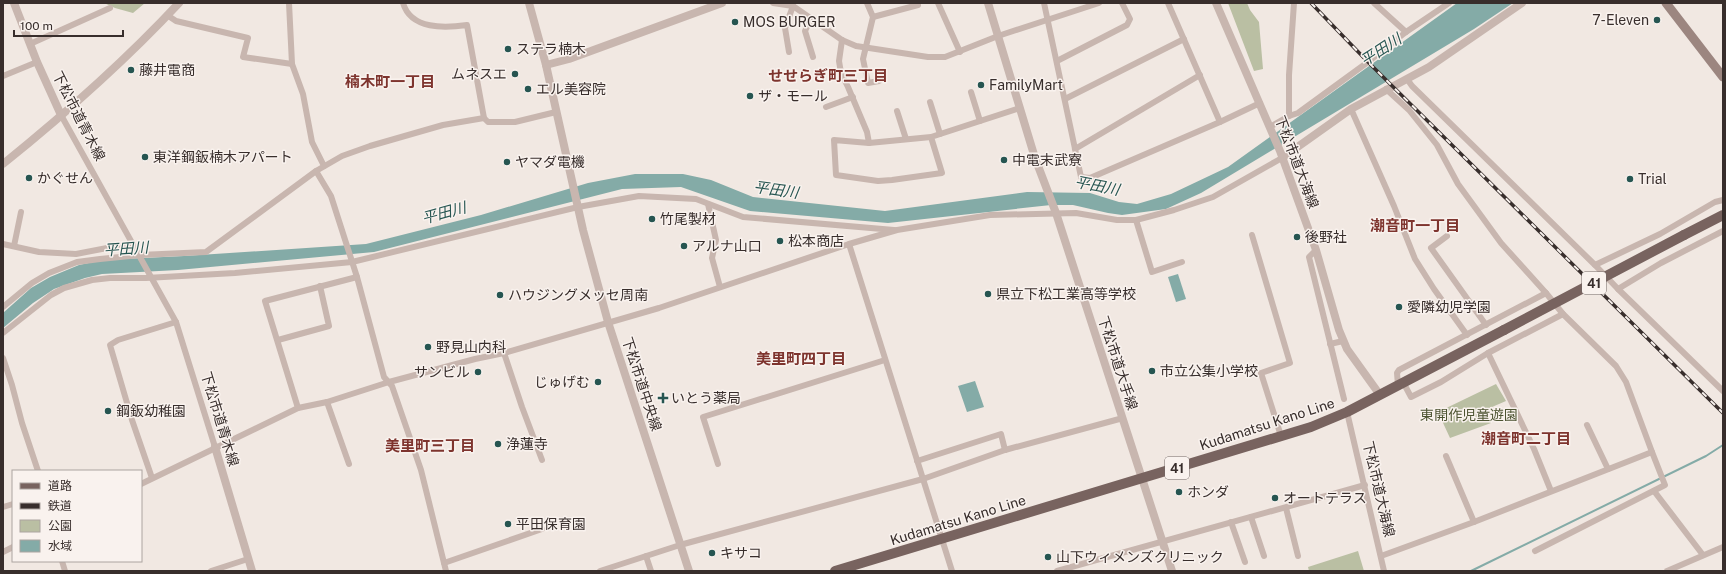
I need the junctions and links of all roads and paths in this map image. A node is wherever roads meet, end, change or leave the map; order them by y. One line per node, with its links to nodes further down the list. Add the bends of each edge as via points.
1 (14, 3): 32 (street, 下松市道青木線)
2 (179, 3): 24 (street)
3 (289, 3): 39 (street)
4 (403, 3): 59 (street, via 413,19 426,25 467,25)
5 (528, 3): 40 (street)
6 (773, 3): 21 (street, via 785,6)
7 (867, 3): 25 (street)
8 (938, 3): 35 (street)
9 (988, 3): 29 (street, 下松市道大手線)
10 (1044, 3): 27 (street)
11 (1099, 3): 27 (street)
12 (1122, 3): 37 (street, via 1130,19 1127,25)
13 (1168, 3): 30 (street)
14 (1216, 3): 51 (street, 下松市道大海線)
15 (1294, 3): 58 (street, 下松市道大海線)
16 (1374, 3): 28 (street)
17 (1449, 3): 28 (street)
18 (1522, 3): 44 (street, via 1429,67)
19 (1666, 3): 43 (main road)
20 (718, 4): 40 (street, via 569,59)
21 (792, 4): 26 (street); 34 (street, via 785,28)
22 (918, 5): 25 (street)
23 (110, 8): 32 (street)
24 (167, 15): 39 (street, via 176,21 248,38 243,57); 57 (street, via 146,38)
25 (873, 17): 33 (street)
26 (811, 18): 31 (street); 36 (street, via 805,31)
27 (1048, 19): 29 (street); 37 (street)
28 (1406, 32): 58 (street, via 1298,113)
29 (998, 36): 35 (street); 53 (street, 下松市道大手線)
30 (1184, 39): 41 (street); 49 (street)
31 (842, 40): 33 (street); 48 (street, via 839,61 841,73)
32 (30, 44): 38 (street, 下松市道青木線)
33 (865, 48): 35 (street, via 928,57 945,57); 45 (street, via 863,59 868,83)
34 (789, 52)
35 (960, 52)
36 (812, 57)
37 (1057, 61): 49 (street)
38 (37, 62): 42 (street); 57 (street, 下松市道青木線)
39 (292, 64): 70 (street, via 303,94 312,142)
40 (546, 65): 56 (street)
41 (1200, 75): 61 (street); 67 (street)
42 (3, 76)
43 (1723, 77)
44 (1407, 79): 46 (street); 91 (street)
45 (879, 81)
46 (1386, 89): 54 (street); 97 (street, via 1409,110 1437,145 1458,184 1501,242)
47 (971, 92): 60 (street)
48 (853, 97): 52 (street); 66 (street)
49 (1065, 99): 67 (street)
50 (930, 102): 63 (street)
51 (1260, 103): 61 (street); 62 (street, 下松市道大海線)
52 (826, 107)
53 (1020, 108): 60 (street); 75 (street, 下松市道大手線, via 1035,158)
54 (1352, 109): 68 (street); 104 (street, via 1414,259)
55 (896, 111): 65 (street)
56 (556, 112): 59 (street, via 515,122 488,122); 73 (street, 下松市道中央線)
57 (61, 115): 69 (street); 83 (street, 下松市道青木線)
58 (1289, 116): 62 (street)
59 (484, 118): 70 (street, via 443,125 370,146)
60 (980, 121): 63 (street)
61 (1220, 122): 67 (street, via 1090,178 1081,177)
62 (1270, 127): 68 (street, 下松市道大海線)
63 (940, 134): 64 (street)
64 (931, 137): 65 (street); 66 (street, via 942,173 878,181 836,176 834,140)
65 (906, 139): 66 (street)
66 (869, 143)
67 (1075, 149)
68 (1281, 154): 78 (street, via 1213,197); 87 (street, 下松市道大海線)
69 (3, 164)
70 (324, 166): 71 (street)
71 (316, 171): 88 (street, via 206,252); 89 (street, via 331,196)
72 (1723, 200): 91 (street)
73 (577, 204): 74 (street, via 639,196 696,199); 89 (street); 101 (street, 下松市道中央線)
74 (708, 204): 79 (street, via 743,217); 95 (street, via 716,240 712,258)
75 (1055, 210): 78 (street, via 1117,220); 79 (street, via 990,215); 120 (street, 下松市道大手線)
76 (21, 212): 86 (street)
77 (1723, 215): 113 (main road, Kudamatsu Kano Line / 41, bridge)
78 (1136, 220): 90 (street, via 1152,272)
79 (897, 230): 85 (street)
80 (1723, 231): 96 (street)
81 (1252, 235): 122 (street, via 1290,363 1261,373)
82 (1447, 236): 102 (street, via 1431,248)
83 (133, 243): 86 (street, via 76,254 39,252); 88 (street, 下松市道青木線)
84 (3, 244): 86 (street)
85 (849, 244): 95 (street); 111 (street)
86 (14, 246)
87 (1316, 250): 106 (street, 下松市道大海線); 107 (street, via 1309,257)
88 (141, 256): 92 (street, 下松市道青木線); 98 (street, via 78,262 49,273 32,283)
89 (351, 261): 92 (street, via 235,273); 93 (street)
90 (1182, 262)
91 (1595, 265): 96 (street)
92 (152, 276): 100 (street, 下松市道青木線); 103 (street, via 92,280 64,288 51,295)
93 (357, 277): 94 (street); 112 (street, via 384,377)
94 (320, 286): 105 (street, via 329,326); 105 (street, via 265,301)
95 (720, 287): 101 (street)
96 (1618, 289): 114 (street)
97 (1546, 293): 99 (street); 102 (street)
98 (3, 307)
99 (1563, 314): 109 (street); 125 (street, via 1616,366 1626,382)
100 (176, 322): 123 (street, 下松市道青木線); 133 (street, via 118,340 110,345)
101 (608, 322): 108 (street); 147 (street, 下松市道中央線)
102 (1486, 325): 104 (street)
103 (3, 333)
104 (1467, 335): 113 (street, via 1399,370 1397,373)
105 (278, 340): 118 (street)
106 (1343, 341): 107 (street); 115 (street, 下松市道大海線, via 1358,367)
107 (1330, 344): 116 (street)
108 (504, 353): 112 (street); 127 (street)
109 (1488, 353): 113 (street, via 1411,397); 138 (street)
110 (3, 358): 132 (street)
111 (886, 360): 128 (street); 130 (street, via 703,417)
112 (388, 382): 117 (street); 159 (street, via 392,386 421,470)
113 (1401, 384): 115 (main road, Kudamatsu Kano Line / 41)
114 (1723, 391)
115 (1380, 395): 119 (main road, Kudamatsu Kano Line / 41)
116 (1344, 399)
117 (327, 402): 118 (street); 129 (street)
118 (298, 408): 123 (street)
119 (1347, 412): 122 (main road, Kudamatsu Kano Line / 41); 137 (street, 下松市道大海線)
120 (1123, 418): 124 (street); 135 (street, 下松市道大手線)
121 (1587, 425): 131 (street)
122 (1281, 436): 135 (main road, Kudamatsu Kano Line / 41)
123 (215, 447): 133 (street); 157 (street, 下松市道青木線)
124 (1005, 450): 128 (street, via 1000,434); 134 (street)
125 (1652, 452): 131 (street); 139 (street, via 1665,485)
126 (1446, 456): 143 (street)
127 (542, 460)
128 (917, 461): 134 (street)
129 (349, 464)
130 (718, 464)
131 (1608, 469): 138 (street)
132 (38, 470)
133 (152, 478): 136 (street)
134 (923, 479): 145 (street); 147 (street)
135 (1143, 479): 145 (main road, Kudamatsu Kano Line / 41); 146 (street, 下松市道大手線)
136 (142, 483)
137 (1365, 485): 140 (street); 156 (street, 下松市道大海線)
138 (1551, 491): 143 (street)
139 (1654, 491): 150 (street); 152 (street)
140 (1286, 508): 141 (street); 155 (street)
141 (1251, 517): 142 (street); 154 (street)
142 (1231, 522): 146 (street); 158 (street)
143 (1474, 522): 156 (street)
144 (542, 529): 159 (street)
145 (943, 539): 166 (main road, Kudamatsu Kano Line / 41); 167 (street)
146 (1163, 542): 168 (street); 169 (street, 下松市道大手線)
147 (680, 545): 153 (street); 165 (street, 下松市道中央線)
148 (1723, 547): 152 (street)
149 (12, 548): 151 (street)
150 (1534, 551)
151 (3, 552)
152 (1703, 555): 171 (street)
153 (646, 556): 163 (street); 164 (street)
154 (1264, 556)
155 (1298, 556)
156 (1381, 556): 170 (street, 下松市道大海線)
157 (248, 559): 160 (street); 161 (street, 下松市道青木線)
158 (1245, 562)
159 (444, 563): 162 (street)
160 (211, 571)
161 (252, 571)
162 (446, 571)
163 (600, 571)
164 (651, 571)
165 (689, 571)
166 (835, 571)
167 (952, 571)
168 (1057, 571)
169 (1172, 571)
170 (1384, 571)
171 (1667, 571)

